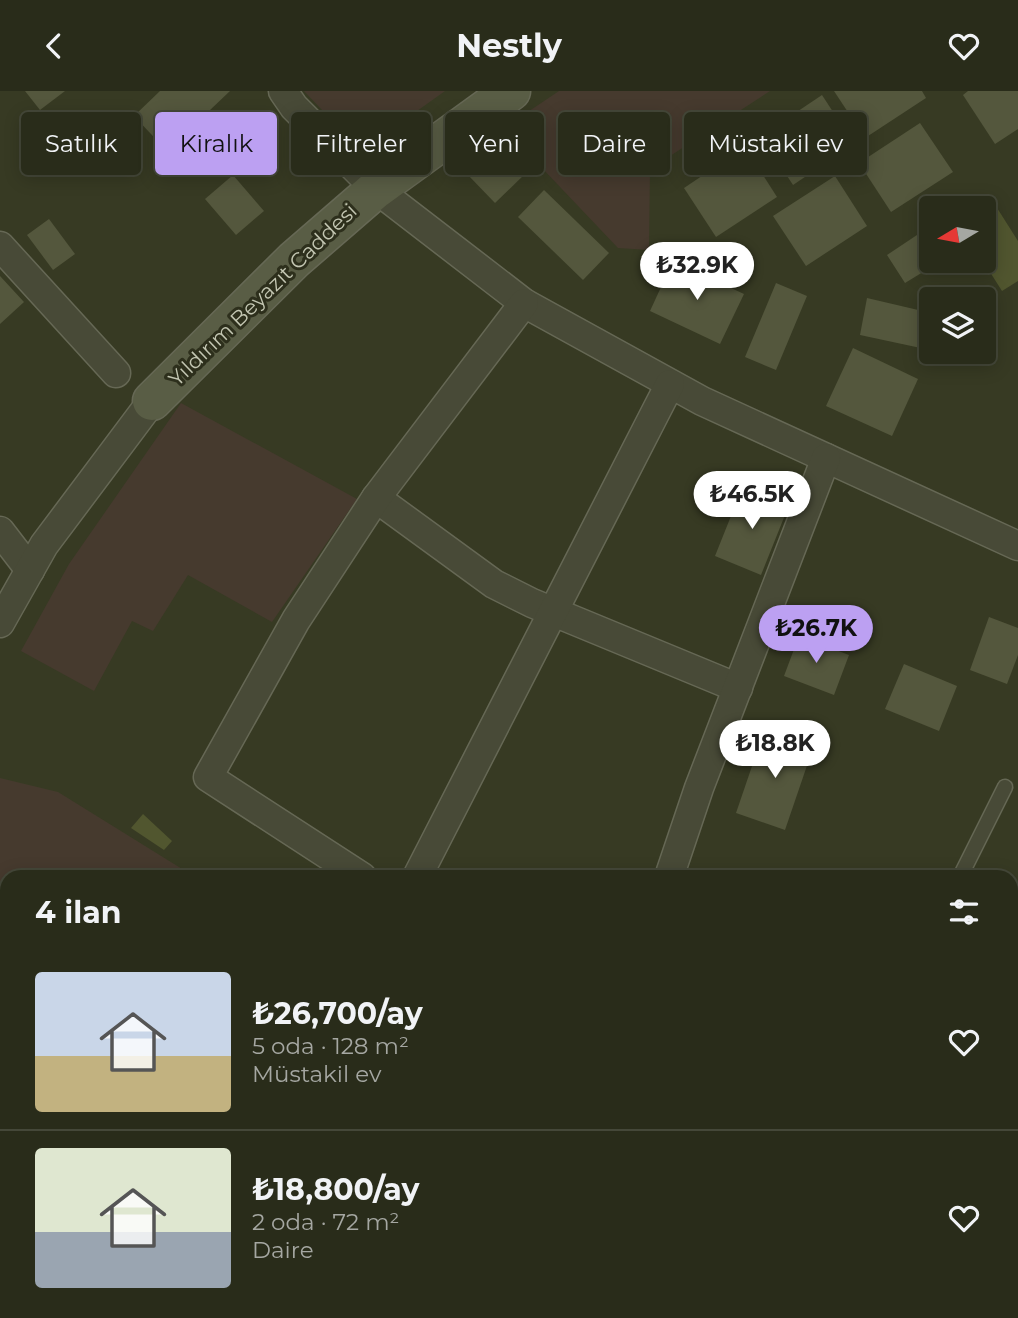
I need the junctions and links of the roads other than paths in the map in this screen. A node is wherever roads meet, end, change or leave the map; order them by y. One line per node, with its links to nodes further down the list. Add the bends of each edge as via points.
1 (283, 91): 3 (street)
2 (511, 91): 3 (street, Yıldırım Beyazıt Caddesi)
3 (376, 188): 5 (street); 8 (street, Yıldırım Beyazıt Caddesi, via 294,260)
4 (0, 246): 6 (street)
5 (524, 303): 7 (street); 10 (street)
6 (116, 373)
7 (670, 384): 9 (street); 14 (street)
8 (152, 401): 13 (street, via 44,545)
9 (826, 458): 12 (street); 16 (street)
10 (376, 498): 14 (street, via 494,584); 18 (street, via 296,620 208,777)
11 (0, 531): 13 (street)
12 (1018, 547)
13 (30, 571): 15 (street)
14 (553, 612): 16 (street); 19 (street)
15 (0, 623)
16 (737, 688): 20 (street)
17 (1005, 787): 21 (lane)
18 (351, 870)
19 (421, 870)
20 (672, 870)
21 (964, 870)

